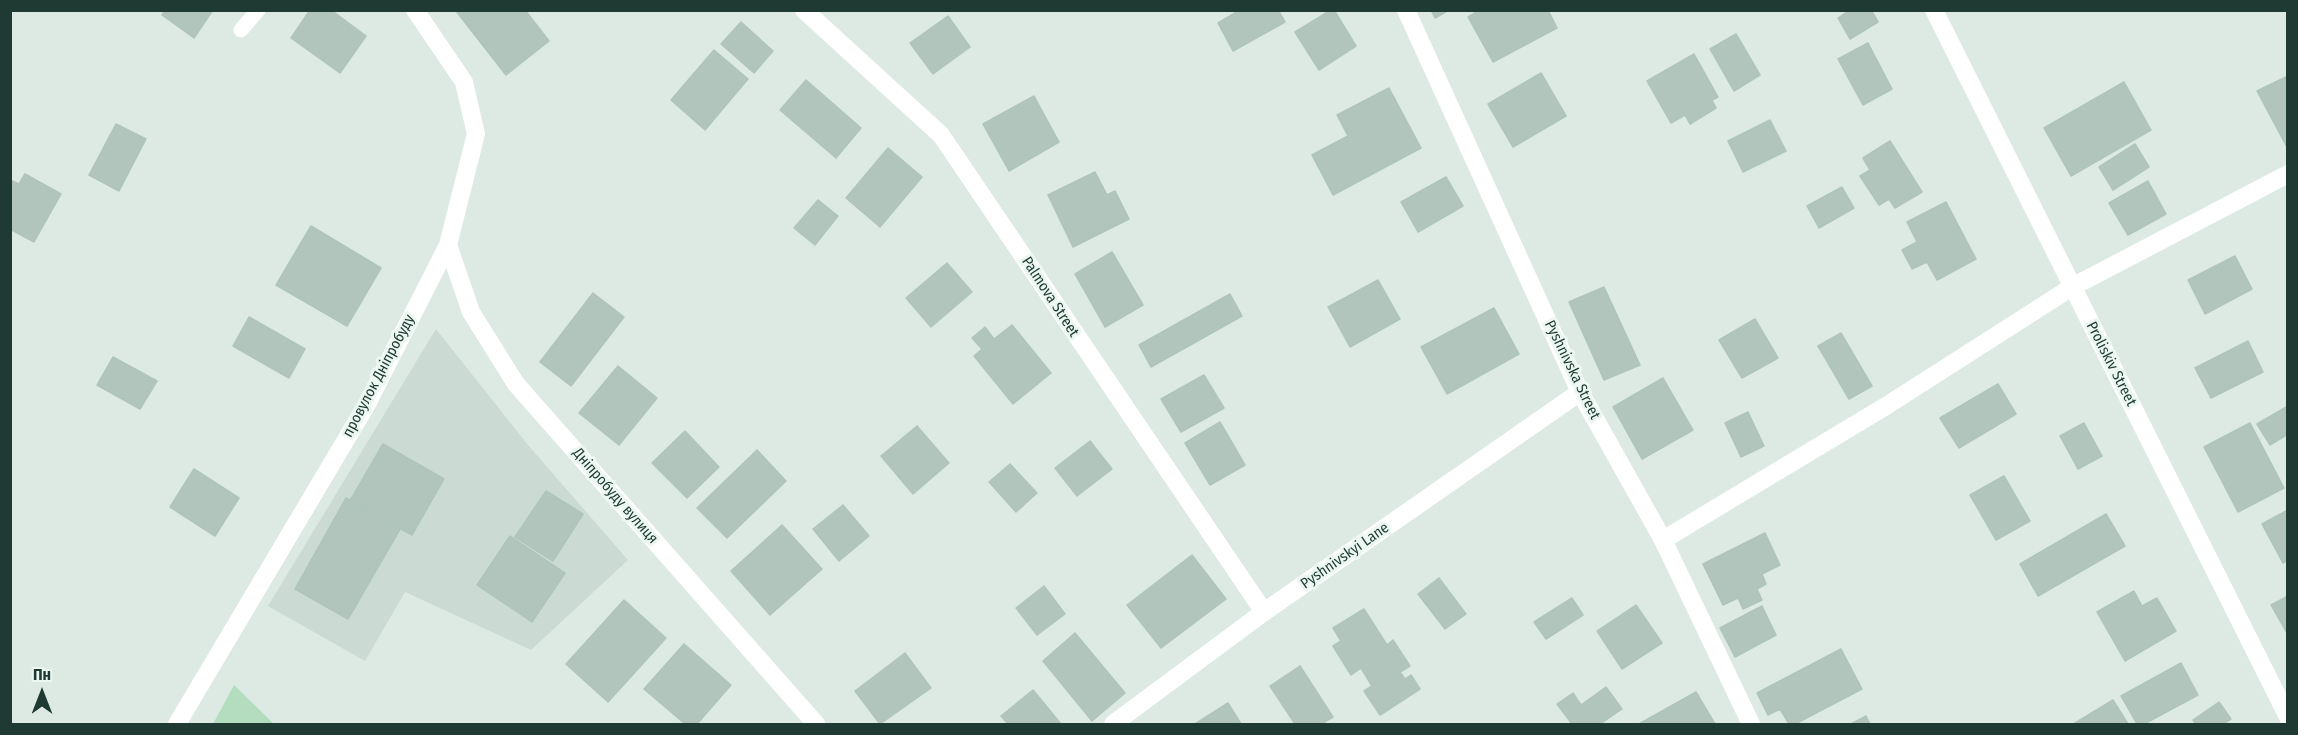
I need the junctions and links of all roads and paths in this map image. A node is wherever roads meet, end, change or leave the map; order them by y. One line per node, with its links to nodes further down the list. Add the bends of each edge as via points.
1 (258, 10): 6 (lane)
2 (415, 10): 8 (street, провулок Дніпробуду, via 464,82 476,134)
3 (804, 10): 12 (street, Palmova Street, via 941,135)
4 (1406, 10): 10 (street, Pyshnivska Street)
5 (1934, 10): 9 (street, Proliskiv Street)
6 (241, 30)
7 (2288, 174): 9 (street)
8 (448, 245): 14 (street, провулок Дніпробуду, via 366,406); 15 (street, Дніпробуду вулиця, via 471,312 516,384)
9 (2072, 286): 11 (street, via 1895,400); 13 (street, Proliskiv Street)
10 (1580, 392): 11 (street, Pyshnivska Street); 12 (street, Pyshnivskyi Lane)
11 (1663, 540): 17 (street, Pyshnivska Street)
12 (1264, 612): 16 (street, Pyshnivskyi Lane)
13 (2288, 717)
14 (177, 724)
15 (816, 724)
16 (1113, 724)
17 (1750, 724)

